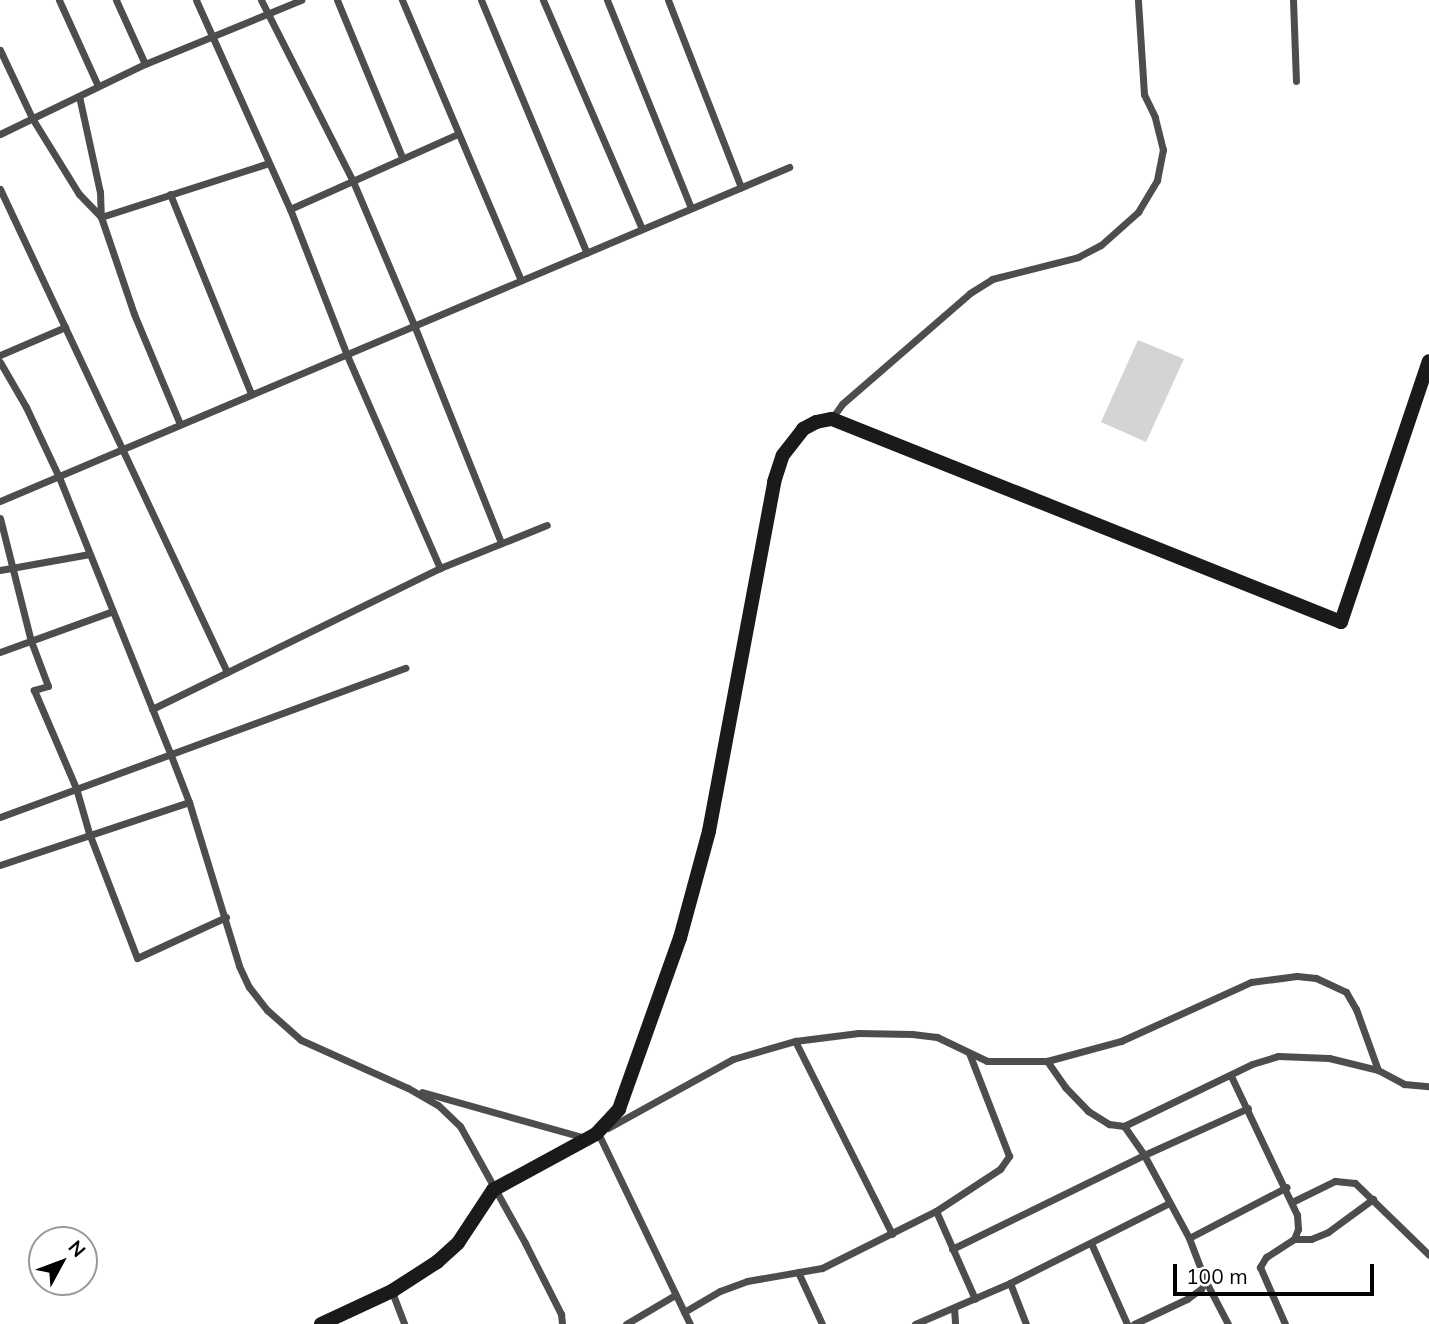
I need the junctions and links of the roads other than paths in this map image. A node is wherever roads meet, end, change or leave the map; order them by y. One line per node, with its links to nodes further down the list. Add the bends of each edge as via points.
1 (58, 0): 19 (street)
2 (116, 0): 17 (street)
3 (196, 0): 15 (street)
4 (261, 0): 14 (street)
5 (301, 0): 14 (street)
6 (337, 0): 24 (street)
7 (402, 0): 23 (street)
8 (481, 0): 35 (street)
9 (543, 0): 34 (street)
10 (607, 0): 31 (street)
11 (668, 0): 28 (street)
12 (1138, 0): 44 (street, via 1144,94 1163,150 1157,180 1138,212 1101,245 1077,257 992,279 970,293 842,404)
13 (1293, 0): 18 (street)
14 (268, 14): 15 (street); 27 (street)
15 (213, 38): 17 (street); 25 (street)
16 (0, 50): 21 (street)
17 (145, 64): 19 (street)
18 (1296, 81)
19 (98, 86): 20 (street)
20 (79, 96): 21 (street); 33 (street, via 100,192)
21 (32, 118): 22 (street); 33 (street, via 79,194)
22 (0, 134)
23 (458, 134): 24 (street); 36 (street)
24 (402, 157): 27 (street)
25 (269, 163): 30 (street); 32 (street)
26 (789, 167): 28 (street)
27 (352, 179): 32 (street); 37 (street)
28 (741, 187): 31 (street)
29 (0, 189): 38 (street)
30 (170, 194): 33 (street); 43 (street)
31 (691, 208): 34 (street)
32 (290, 209): 39 (street)
33 (100, 216): 45 (street)
34 (642, 229): 35 (street)
35 (587, 253): 36 (street)
36 (522, 280): 37 (street)
37 (414, 325): 39 (street); 51 (street)
38 (65, 327): 40 (street); 46 (street)
39 (346, 353): 43 (street); 54 (street)
40 (0, 355)
41 (1429, 361): 44 (street, via 1341,622)
42 (0, 362): 47 (street)
43 (251, 393): 45 (street)
44 (832, 419): 78 (street, via 803,429 791,442 774,482 709,831 680,938 620,1109)
45 (180, 424): 46 (street)
46 (123, 449): 47 (street); 60 (street)
47 (59, 477): 48 (street); 52 (street)
48 (0, 500)
49 (0, 518): 53 (street)
50 (547, 525): 51 (street)
51 (501, 543): 54 (street)
52 (90, 554): 53 (street); 56 (street)
53 (12, 568): 55 (street); 57 (street)
54 (440, 568): 60 (street)
55 (0, 570)
56 (113, 611): 57 (street); 61 (street)
57 (31, 641): 58 (street); 63 (street, via 48,686 34,690)
58 (0, 652)
59 (406, 668): 62 (street)
60 (228, 672): 61 (street)
61 (152, 709): 62 (street)
62 (170, 753): 63 (street); 64 (street)
63 (76, 788): 65 (street); 66 (street)
64 (189, 802): 66 (street); 68 (street)
65 (0, 817)
66 (89, 833): 67 (street); 68 (street, via 137,958)
67 (0, 864)
68 (226, 917): 75 (street, via 239,966 267,1010 301,1040)
69 (795, 1041): 70 (street, via 858,1033 912,1034 937,1037); 78 (street, via 733,1059); 86 (street)
70 (969, 1053): 71 (street, via 988,1061); 85 (street, via 1009,1156 1000,1169)
71 (1047, 1060): 72 (street, via 1121,1041 1251,982 1297,976 1316,978 1346,992); 77 (street, via 1088,1111 1109,1124)
72 (1378, 1070): 73 (street, via 1304,1055 1278,1056); 74 (street, via 1404,1084)
73 (1231, 1076): 76 (street); 77 (street)
74 (1429, 1086)
75 (408, 1088): 78 (street); 81 (street, via 438,1105 460,1126)
76 (1248, 1108): 79 (street); 80 (street)
77 (1124, 1126): 79 (street)
78 (592, 1137): 81 (street); 96 (street)
79 (1143, 1155): 84 (street); 90 (street)
80 (1287, 1187): 83 (street); 87 (street)
81 (493, 1190): 95 (street, via 458,1243); 102 (street, via 525,1243)
82 (1373, 1199): 83 (street, via 1345,1180); 88 (street, via 1328,1232); 91 (street)
83 (1292, 1202): 88 (street, via 1297,1215)
84 (1169, 1203): 87 (street); 89 (street)
85 (936, 1211): 86 (street); 90 (street)
86 (892, 1234): 92 (street, via 822,1268)
87 (1189, 1238): 93 (street)
88 (1294, 1239): 112 (street, via 1266,1257 1260,1267)
89 (1091, 1243): 94 (street); 109 (street)
90 (952, 1249): 97 (street)
91 (1429, 1255)
92 (798, 1272): 99 (street, via 747,1281); 105 (street)
93 (1205, 1280): 110 (street, via 1195,1295); 111 (street)
94 (1010, 1283): 97 (street); 108 (street)
95 (392, 1291): 100 (street); 101 (street)
96 (675, 1295): 99 (street); 103 (street)
97 (975, 1299): 98 (street)
98 (954, 1308): 106 (street); 107 (street)
99 (684, 1311): 104 (street)
100 (321, 1324)
101 (404, 1324)
102 (562, 1324)
103 (626, 1324)
104 (690, 1324)
105 (822, 1324)
106 (915, 1324)
107 (955, 1324)
108 (1026, 1324)
109 (1127, 1324)
110 (1135, 1324)
111 (1228, 1324)
112 (1285, 1324)

